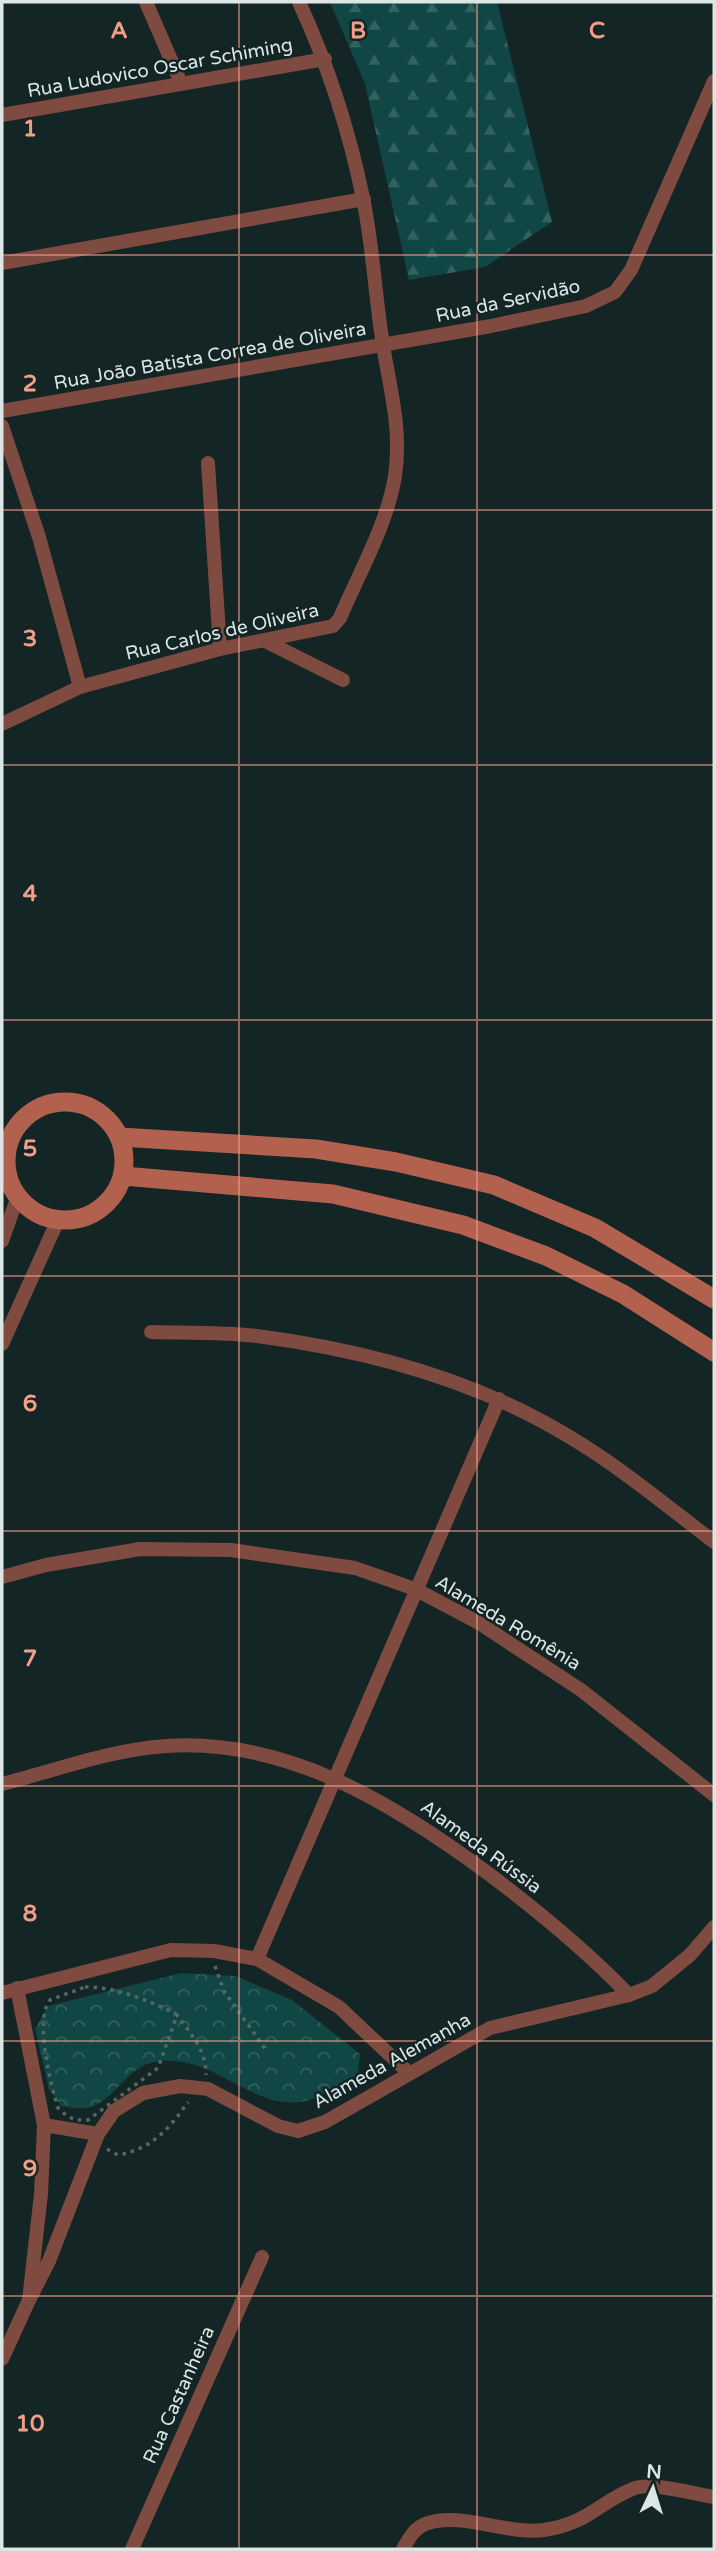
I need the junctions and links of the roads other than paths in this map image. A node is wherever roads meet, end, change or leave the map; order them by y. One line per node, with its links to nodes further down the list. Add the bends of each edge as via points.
1 (146, 2): 5 (street)
2 (299, 2): 3 (street)
3 (325, 59): 5 (street, Rua Ludovico Oscar Schiming); 7 (street)
4 (714, 81): 9 (street, Rua da Servidão, via 631,270 615,292 586,306)
5 (181, 83): 6 (street, Rua Ludovico Oscar Schiming)
6 (2, 115)
7 (363, 199): 8 (street); 9 (street)
8 (2, 263)
9 (383, 345): 10 (street, Rua João Batista Correa de Oliveira); 13 (street, Rua Carlos de Oliveira, via 399,436 386,513 333,626)
10 (2, 411)
11 (2, 426): 16 (street, via 39,537)
12 (208, 463): 14 (street)
13 (265, 641): 14 (street, Rua Carlos de Oliveira); 15 (street)
14 (220, 649): 16 (street, Rua Carlos de Oliveira)
15 (343, 680)
16 (80, 687): 17 (street, Rua Carlos de Oliveira)
17 (2, 724)
18 (7, 1135): 19 (main road, via 38,1108 76,1102 94,1109); 21 (main road)
19 (120, 1137): 20 (main road); 25 (main road, via 316,1149 494,1185 596,1228)
20 (123, 1176): 23 (main road, via 98,1209 86,1216); 28 (main road, via 333,1194 463,1225 547,1256 623,1294)
21 (5, 1178): 22 (main road)
22 (18, 1196): 23 (main road, via 36,1212); 24 (street)
23 (58, 1220): 27 (street)
24 (2, 1241)
25 (714, 1300)
26 (151, 1332): 29 (street, via 254,1336 343,1350 436,1375)
27 (2, 1344)
28 (714, 1352)
29 (499, 1399): 30 (street, via 568,1436); 32 (street)
30 (714, 1542)
31 (2, 1577): 32 (street, Alameda Romênia, via 140,1549 232,1550 355,1567)
32 (415, 1589): 33 (street); 35 (street, Alameda Romênia, via 479,1623 581,1690)
33 (335, 1778): 34 (street, Alameda Rússia, via 288,1761 222,1749 169,1746 113,1752); 37 (street); 40 (street, Alameda Rússia, via 423,1826 484,1871 601,1965)
34 (2, 1784)
35 (714, 1795)
36 (714, 1927): 40 (street, Alameda Alemanha, via 681,1963 652,1986)
37 (257, 1959): 38 (street, via 171,1950); 41 (street, via 339,2007)
38 (16, 1988): 39 (street); 42 (street)
39 (2, 1993)
40 (629, 1995): 41 (street, Alameda Alemanha, via 490,2028)
41 (409, 2073): 43 (street, Alameda Alemanha, via 325,2122 298,2130 278,2126 208,2089 180,2086 143,2093 114,2111)
42 (44, 2125): 43 (street); 45 (street)
43 (99, 2134): 45 (street, Alameda Alemanha)
44 (262, 2257): 48 (street, Rua Castanheira)
45 (29, 2300): 46 (street, Alameda Alemanha)
46 (2, 2359)
47 (714, 2497): 49 (street, via 637,2488 579,2522 543,2531 443,2520 426,2523)
48 (132, 2549)
49 (403, 2549)

